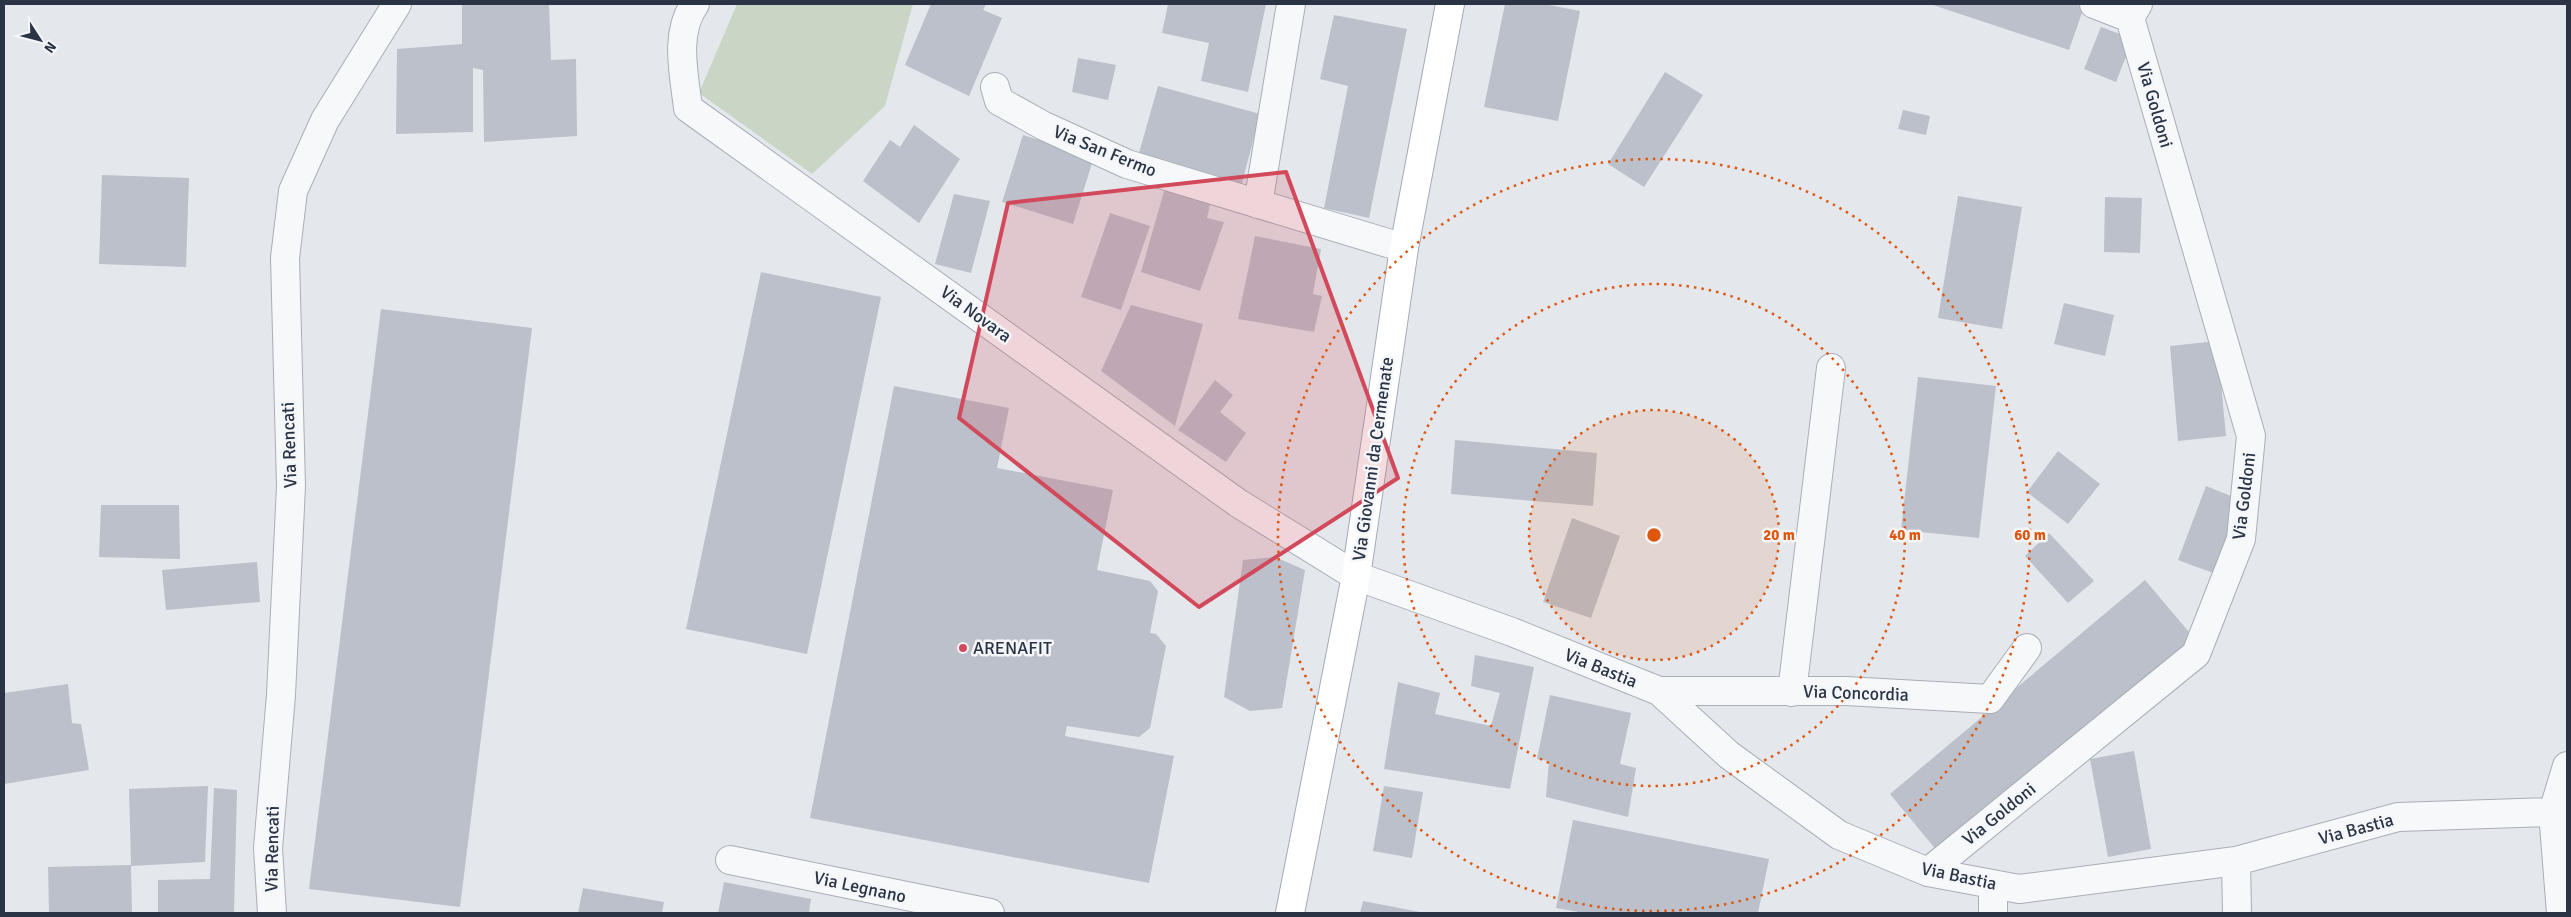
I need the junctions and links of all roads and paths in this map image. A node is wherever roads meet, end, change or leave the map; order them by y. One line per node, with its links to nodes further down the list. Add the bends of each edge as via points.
1 (398, 4): 21 (street, Via Rencati, via 324,120 293,191 285,258 291,486 281,695 268,848)
2 (695, 4): 11 (street, Via Novara, via 687,15 682,58 688,108 1238,503)
3 (1291, 4): 8 (street)
4 (1450, 4): 9 (main road, Via Giovanni da Cermenate)
5 (2094, 4): 6 (street)
6 (2134, 11): 19 (street, Via Goldoni, via 2251,436 2241,539 2196,654)
7 (995, 86): 8 (street, Via San Fermo, via 999,101 1044,126 1127,164)
8 (1258, 204): 9 (street, Via San Fermo)
9 (1404, 248): 11 (main road, Via Giovanni da Cermenate)
10 (1831, 368): 14 (street)
11 (1356, 576): 13 (street, Via Bastia, via 1512,632); 23 (main road, Via Giovanni da Cermenate)
12 (2027, 648): 14 (street, Via Concordia, via 1990,699 1846,691)
13 (1659, 691): 14 (street, Via Concordia); 19 (street, Via Bastia, via 1729,755 1839,835)
14 (1792, 692)
15 (2567, 766): 16 (street)
16 (2554, 812): 18 (street, Via Bastia, via 2398,817); 26 (street)
17 (730, 860): 22 (street, Via Legnano)
18 (2236, 862): 20 (street, Via Bastia, via 2019,889); 25 (street)
19 (1928, 872): 20 (street, Via Bastia)
20 (1993, 884): 24 (street)
21 (272, 913)
22 (990, 913)
23 (1290, 913)
24 (1993, 913)
25 (2237, 913)
26 (2561, 913)

